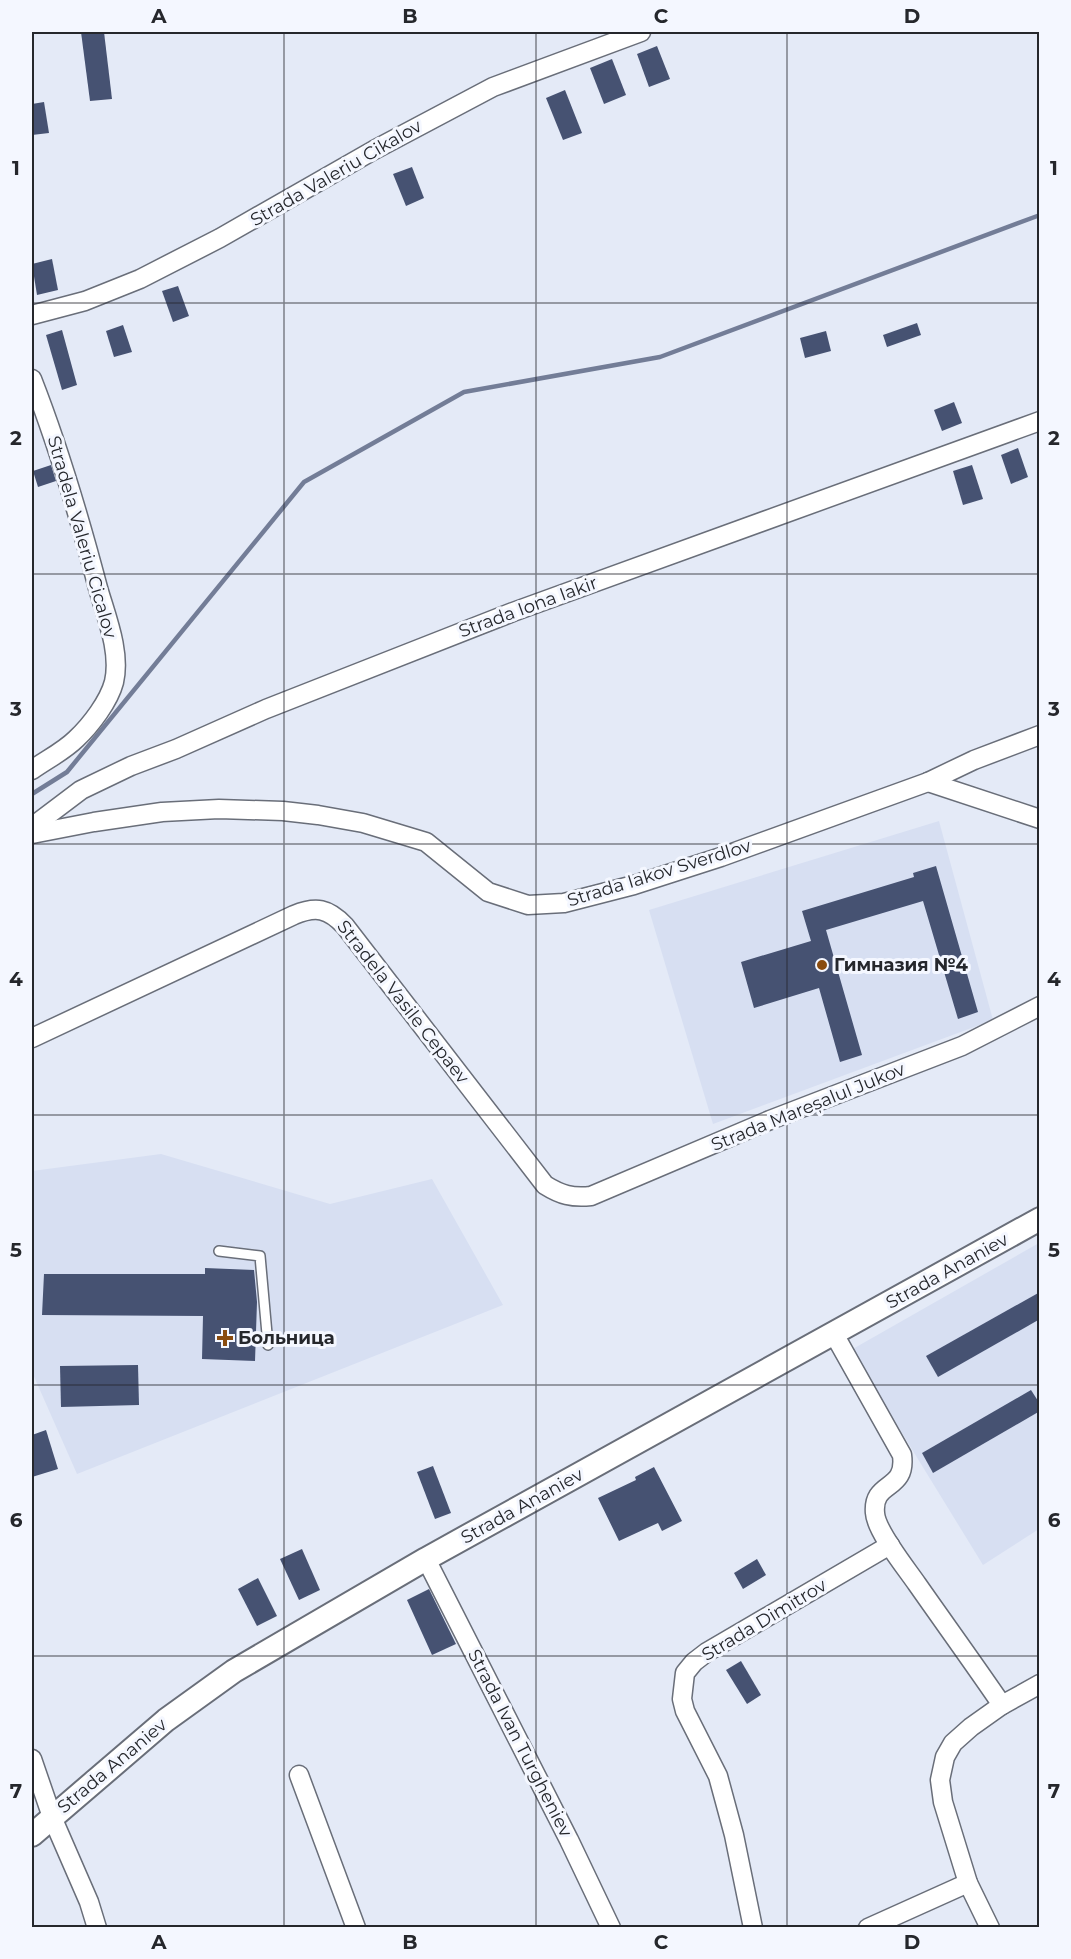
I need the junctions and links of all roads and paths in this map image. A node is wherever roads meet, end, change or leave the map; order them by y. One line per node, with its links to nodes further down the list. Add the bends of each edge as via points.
1 (640, 32): 2 (street, Strada Valeriu Cikalov, via 493,87 140,279 85,301)
2 (32, 315)
3 (32, 379): 6 (street, Stradela Valeriu Cicalov, via 73,492 116,664 107,698 76,740)
4 (1040, 421): 9 (street, Strada Iona Iakir, via 513,612 288,700 81,790)
5 (1040, 735): 7 (street, Strada Iakov Sverdlov)
6 (32, 770)
7 (928, 782): 8 (street); 10 (street, Strada Iakov Sverdlov, via 700,864 564,903 528,905 488,892 426,842 363,823 318,815 219,809 94,822)
8 (1040, 819)
9 (32, 827)
10 (32, 834)
11 (1040, 1006): 13 (street, Strada Mareșalul Jukov, via 962,1046 770,1120 591,1196)
12 (32, 1038): 13 (street, Stradela Vasile Cepaev, via 307,909 323,909 345,926 544,1185)
13 (573, 1198)
14 (1040, 1219): 16 (street, Strada Ananiev)
15 (219, 1251): 17 (lane, via 260,1256)
16 (834, 1334): 18 (street, via 902,1455 904,1467 899,1479 887,1486 875,1503 875,1515); 19 (street, Strada Ananiev)
17 (268, 1345)
18 (890, 1545): 21 (street); 30 (street, Strada Dimitrov, via 708,1652 686,1673 682,1699 685,1711 717,1776)
19 (426, 1559): 24 (street, Strada Ananiev, via 206,1691); 29 (street, Strada Ivan Turgheniev)
20 (1040, 1684): 21 (street)
21 (1002, 1705): 26 (street, via 953,1743 940,1780 943,1803)
22 (32, 1759): 24 (street)
23 (299, 1775): 28 (street)
24 (52, 1817): 25 (street, Strada Ananiev); 27 (street)
25 (32, 1835)
26 (968, 1883): 31 (street); 32 (street)
27 (98, 1928)
28 (356, 1928)
29 (611, 1928)
30 (753, 1928)
31 (868, 1928)
32 (990, 1928)

